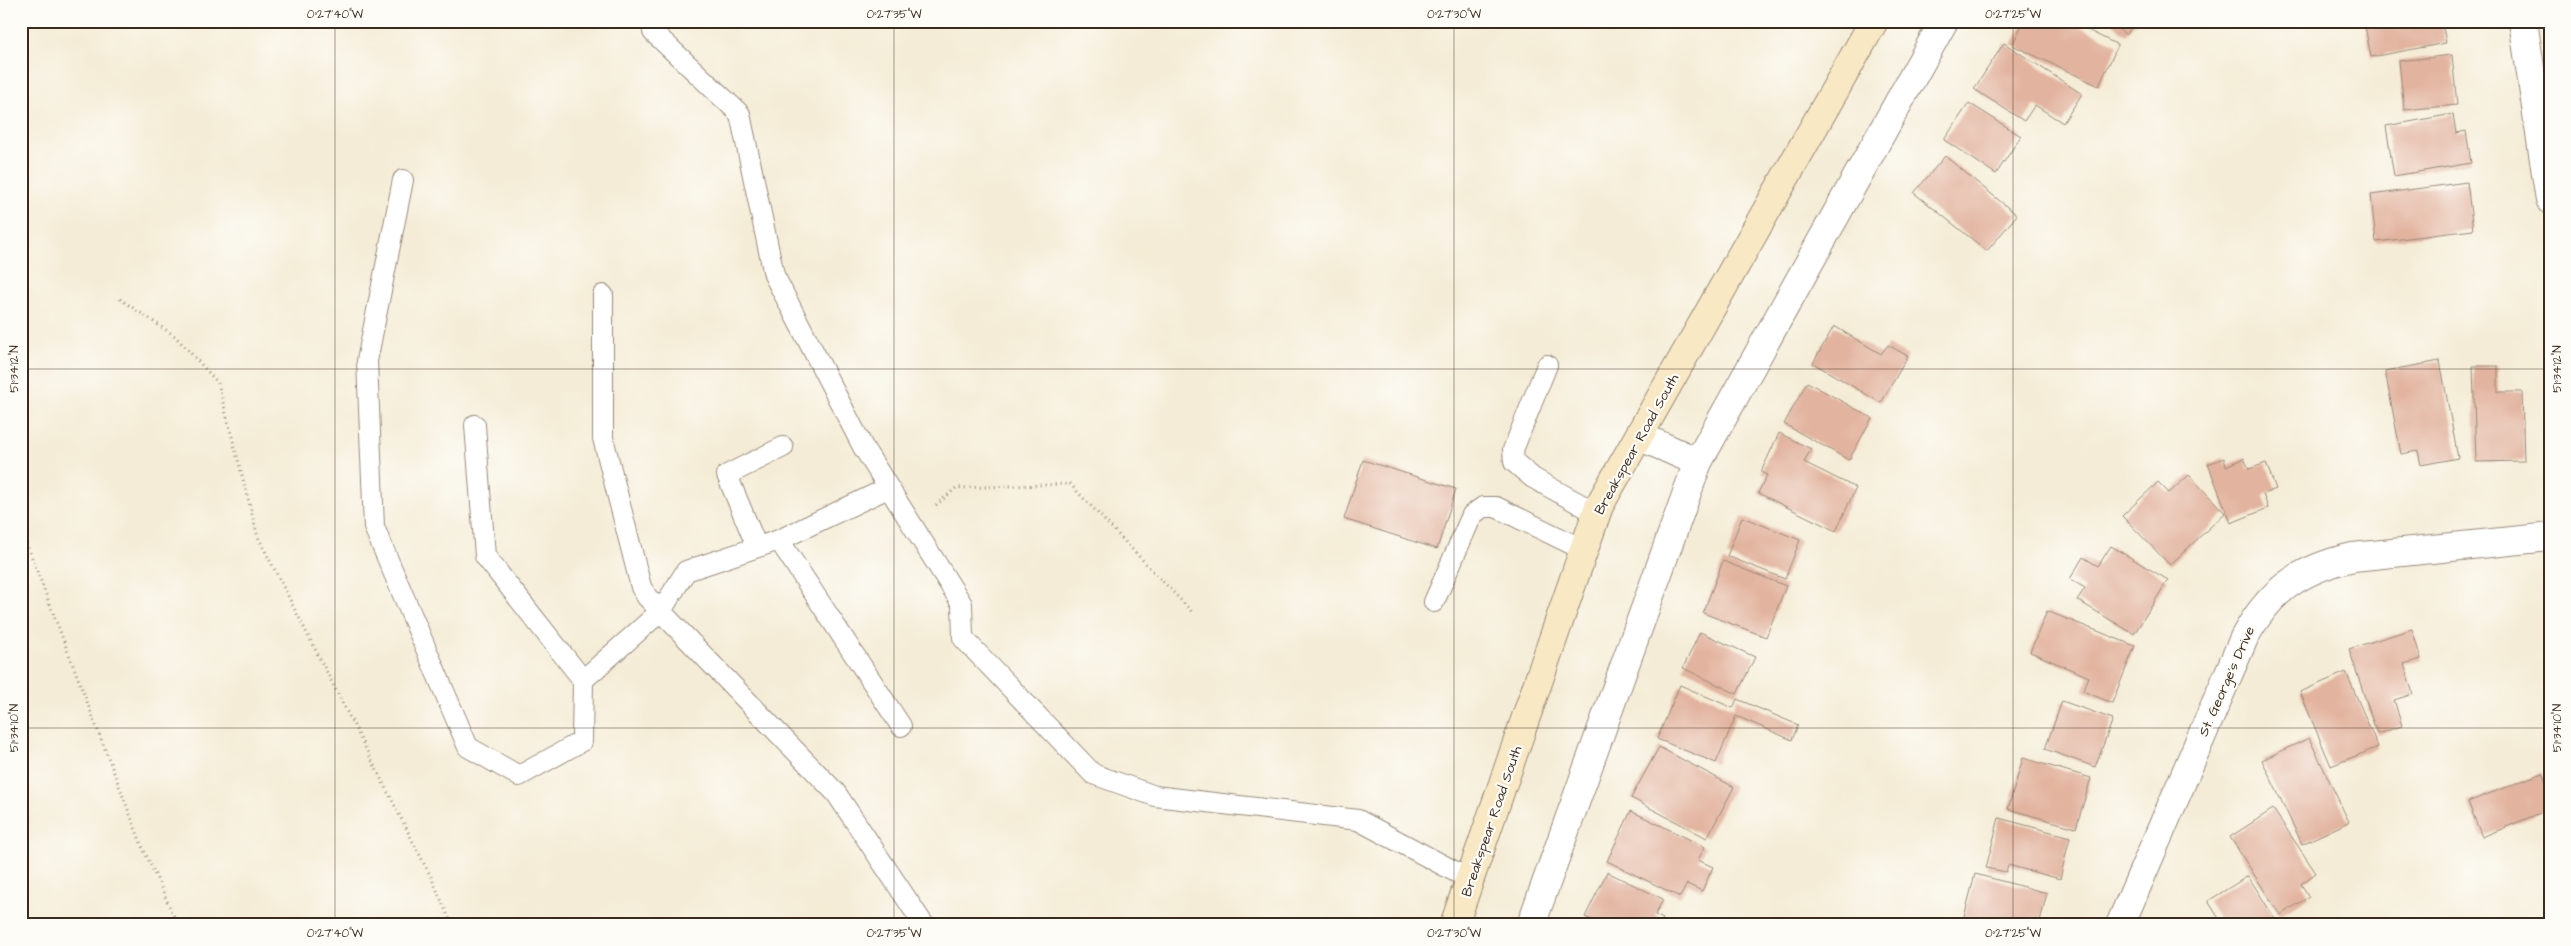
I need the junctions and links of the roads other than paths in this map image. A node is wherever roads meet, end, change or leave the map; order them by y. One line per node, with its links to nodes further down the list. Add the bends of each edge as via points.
1 (1874, 21): 10 (street, Breakspear Road South)
2 (1944, 21): 12 (street)
3 (2523, 21): 6 (street)
4 (653, 32): 13 (lane, via 740,114 774,275 862,447)
5 (403, 180): 21 (lane, via 366,361 374,528 468,747 519,776 582,741)
6 (2550, 200)
7 (604, 295): 20 (lane, via 604,438 641,587)
8 (1548, 365): 14 (lane, via 1513,450 1514,462 1533,478)
9 (475, 425): 21 (lane, via 485,556)
10 (1638, 436): 12 (street); 14 (street, Breakspear Road South)
11 (783, 447): 17 (lane, via 727,475)
12 (1698, 462): 26 (street)
13 (888, 488): 16 (lane); 23 (lane, via 962,604 963,638 1093,774 1155,796 1358,820)
14 (1596, 513): 18 (street, Breakspear Road South)
15 (2550, 537): 27 (street, St. George's Drive, via 2353,557 2306,572 2280,590 2254,618 2244,638)
16 (779, 540): 17 (lane); 22 (lane)
17 (757, 547): 20 (lane, via 686,571)
18 (1584, 550): 19 (lane, via 1496,507 1483,507 1472,515); 23 (street, Breakspear Road South)
19 (1434, 602)
20 (661, 611): 21 (lane); 24 (lane, via 836,792)
21 (583, 680)
22 (901, 726)
23 (1471, 880): 25 (street, Breakspear Road South)
24 (924, 925)
25 (1454, 925)
26 (1531, 925)
27 (2120, 925)

